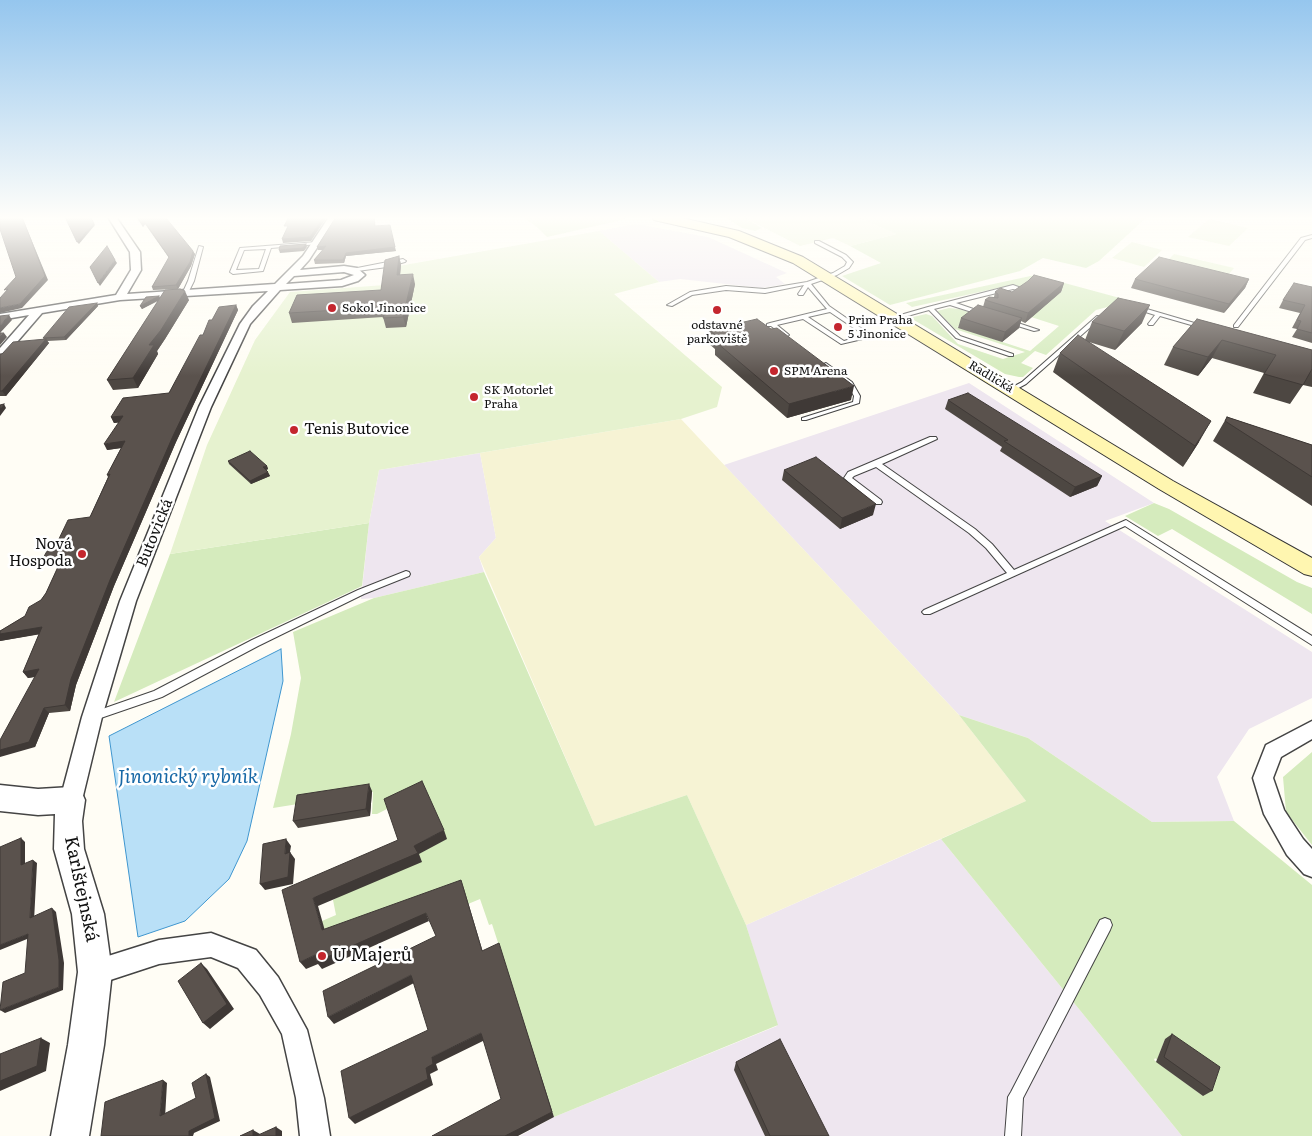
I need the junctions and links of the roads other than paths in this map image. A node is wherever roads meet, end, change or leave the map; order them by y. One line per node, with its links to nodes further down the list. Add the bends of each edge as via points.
1 (136, 270): 17 (street)
2 (194, 270): 15 (lane)
3 (234, 270): 4 (lane)
4 (261, 270)
5 (295, 270): 10 (street, Butovická)
6 (350, 270): 10 (street); 13 (street, via 359,276 342,283)
7 (815, 270): 11 (main road, Radlická)
8 (841, 270): 11 (lane)
9 (1279, 270): 36 (lane)
10 (293, 273): 13 (street, Butovická)
11 (827, 277): 12 (lane); 31 (main road, Radlická)
12 (808, 283): 16 (lane); 21 (lane, via 765,291 726,288 690,294); 25 (lane)
13 (280, 285): 15 (street); 53 (street, Butovická, via 245,324 205,407 128,601)
14 (1021, 289): 18 (lane, via 1014,287)
15 (186, 292): 17 (street)
16 (801, 294)
17 (120, 297): 24 (street)
18 (970, 298): 19 (lane); 20 (lane)
19 (950, 303): 23 (lane); 30 (lane)
20 (984, 303)
21 (670, 305)
22 (1131, 307): 27 (lane)
23 (930, 308): 31 (lane); 41 (lane, via 958,337)
24 (40, 309): 28 (street); 40 (street)
25 (831, 310): 29 (lane); 29 (lane, via 870,336 843,343)
26 (1109, 313): 43 (lane, via 1101,315 1024,383)
27 (1159, 314): 34 (lane); 38 (lane)
28 (0, 317)
29 (804, 317): 33 (lane)
30 (993, 317)
31 (893, 318): 43 (main road, Radlická)
32 (1002, 319): 37 (lane)
33 (772, 324): 35 (lane); 39 (lane)
34 (1151, 324)
35 (763, 326)
36 (1236, 326)
37 (1036, 330)
38 (1217, 330)
39 (796, 342)
40 (0, 355)
41 (1011, 355)
42 (819, 359): 44 (lane, via 850,383 857,396 856,403)
43 (1011, 390): 48 (main road, Radlická, via 1200,505)
44 (804, 419)
45 (933, 439): 46 (lane)
46 (877, 464): 47 (lane, via 848,478); 50 (lane, via 972,531)
47 (878, 502)
48 (1312, 568)
49 (406, 574): 53 (lane, via 255,643 158,694)
50 (1013, 574): 51 (lane); 52 (lane, via 1126,523)
51 (927, 612)
52 (1312, 641)
53 (92, 718): 56 (street, Butovická)
54 (1312, 729): 57 (street, via 1273,751 1263,778 1275,814 1295,847)
55 (0, 798): 56 (street, via 38,802)
56 (71, 800): 59 (street, Karlštejnská, via 69,850 88,914)
57 (1312, 866)
58 (1105, 926): 62 (lane, via 1016,1097)
59 (94, 972): 60 (street, Karlštejnská, via 86,1045); 61 (street, via 159,952 211,945 246,959 269,986 294,1030 310,1098)
60 (70, 1136)
61 (314, 1136)
62 (1013, 1136)

